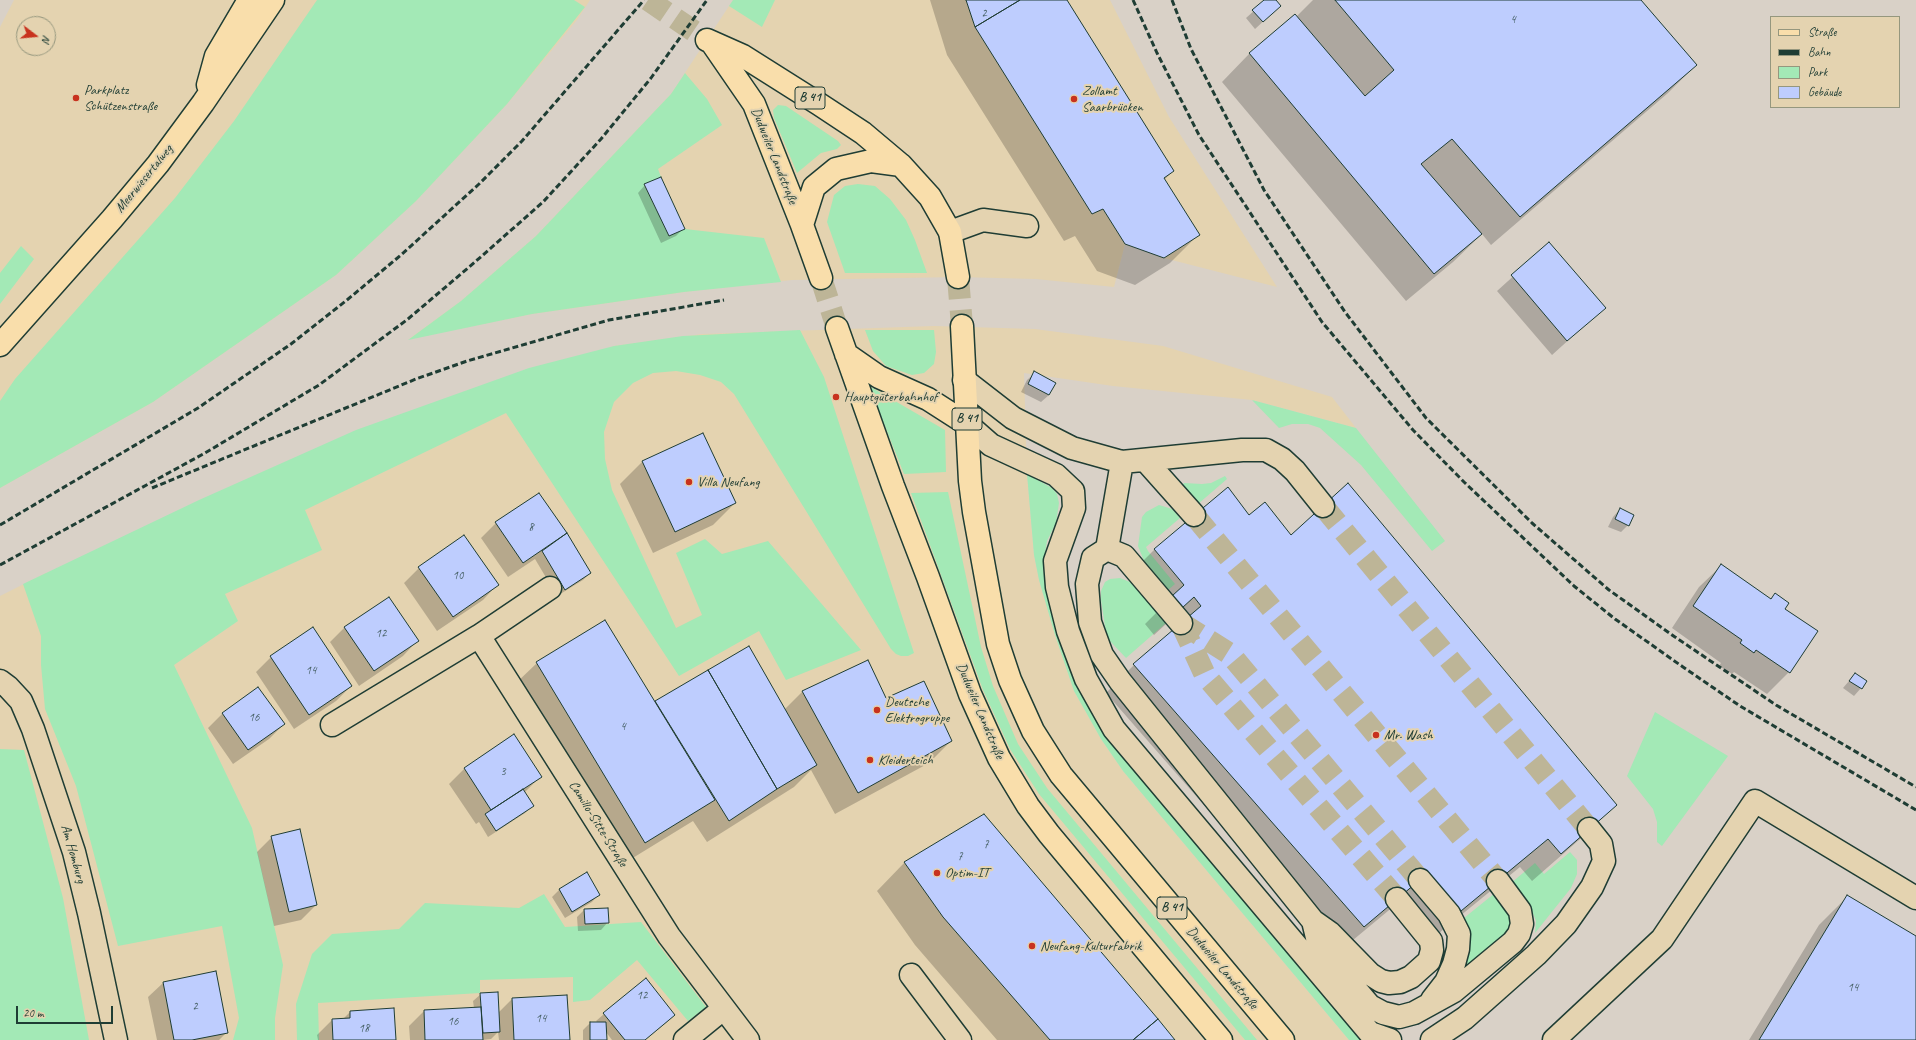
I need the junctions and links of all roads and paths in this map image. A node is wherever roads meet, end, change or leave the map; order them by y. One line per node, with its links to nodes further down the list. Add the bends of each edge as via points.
1 (249, 0): 3 (main road, via 216,56)
2 (273, 0): 3 (main road, Meerwiesertalweg)
3 (203, 103): 12 (main road, Meerwiesertalweg, via 158,164 117,213)
4 (901, 165): 5 (main road, via 871,161 836,169 814,187); 5 (main road, Dudweiler Landstraße / B 41, via 863,134 813,100 743,56 710,41 754,104); 7 (main road, Dudweiler Landstraße / B 41, via 930,197)
5 (802, 225): 9 (main road, Dudweiler Landstraße / B 41)
6 (1027, 226): 7 (street, via 983,220)
7 (950, 232): 8 (main road, Dudweiler Landstraße / B 41)
8 (958, 277)
9 (821, 278)
10 (962, 326): 14 (main road, Dudweiler Landstraße / B 41)
11 (837, 328): 13 (main road, Dudweiler Landstraße)
12 (0, 345)
13 (846, 354): 15 (main road, B 41, via 879,377 928,399); 39 (main road, Dudweiler Landstraße, via 970,694 999,758 1028,806 1049,834)
14 (964, 380): 15 (main road, Dudweiler Landstraße / B 41); 17 (street, via 1013,418 1072,448)
15 (967, 424): 40 (main road, Dudweiler Landstraße / B 41, via 974,512 998,644 1032,731 1061,775); 41 (street, via 991,445 1056,475 1073,490 1074,508 1055,561 1057,587 1068,631 1086,679 1114,729 1370,1033)
16 (1146, 460): 17 (street); 18 (street, via 1266,450 1282,459); 19 (street)
17 (1122, 462): 20 (street)
18 (1323, 506)
19 (1194, 515)
20 (1107, 549): 22 (street, via 1124,556); 31 (street, via 1093,558 1087,584 1090,622 1102,655 1120,681)
21 (550, 588): 23 (street)
22 (1181, 623)
23 (478, 636): 25 (street); 34 (street, Camillo-Sitte-Straße, via 669,936)
24 (0, 681): 35 (street, Am Homburg, via 21,701 72,845 90,913)
25 (332, 725)
26 (1589, 829): 42 (street, via 1601,844 1604,861 1592,887 1566,924 1536,955 1465,1018)
27 (1420, 880): 33 (street, via 1449,914 1458,934 1454,964 1446,982)
28 (1498, 881): 33 (street, via 1520,911 1522,924 1519,934 1513,942 1454,991)
29 (1916, 898): 43 (street, via 1755,801 1662,939)
30 (1397, 899): 31 (street, via 1428,938 1432,950 1429,961 1422,969 1400,982 1381,981 1370,974 1330,933)
31 (1313, 921): 33 (street, via 1319,946 1370,1006 1399,1017 1414,1013)
32 (911, 974): 38 (street)
33 (1429, 1004)
34 (723, 1009): 36 (street); 37 (street, Camillo-Sitte-Straße)
35 (116, 1040)
36 (685, 1040)
37 (748, 1040)
38 (960, 1040)
39 (1220, 1040)
40 (1283, 1040)
41 (1390, 1040)
42 (1432, 1040)
43 (1554, 1040)

